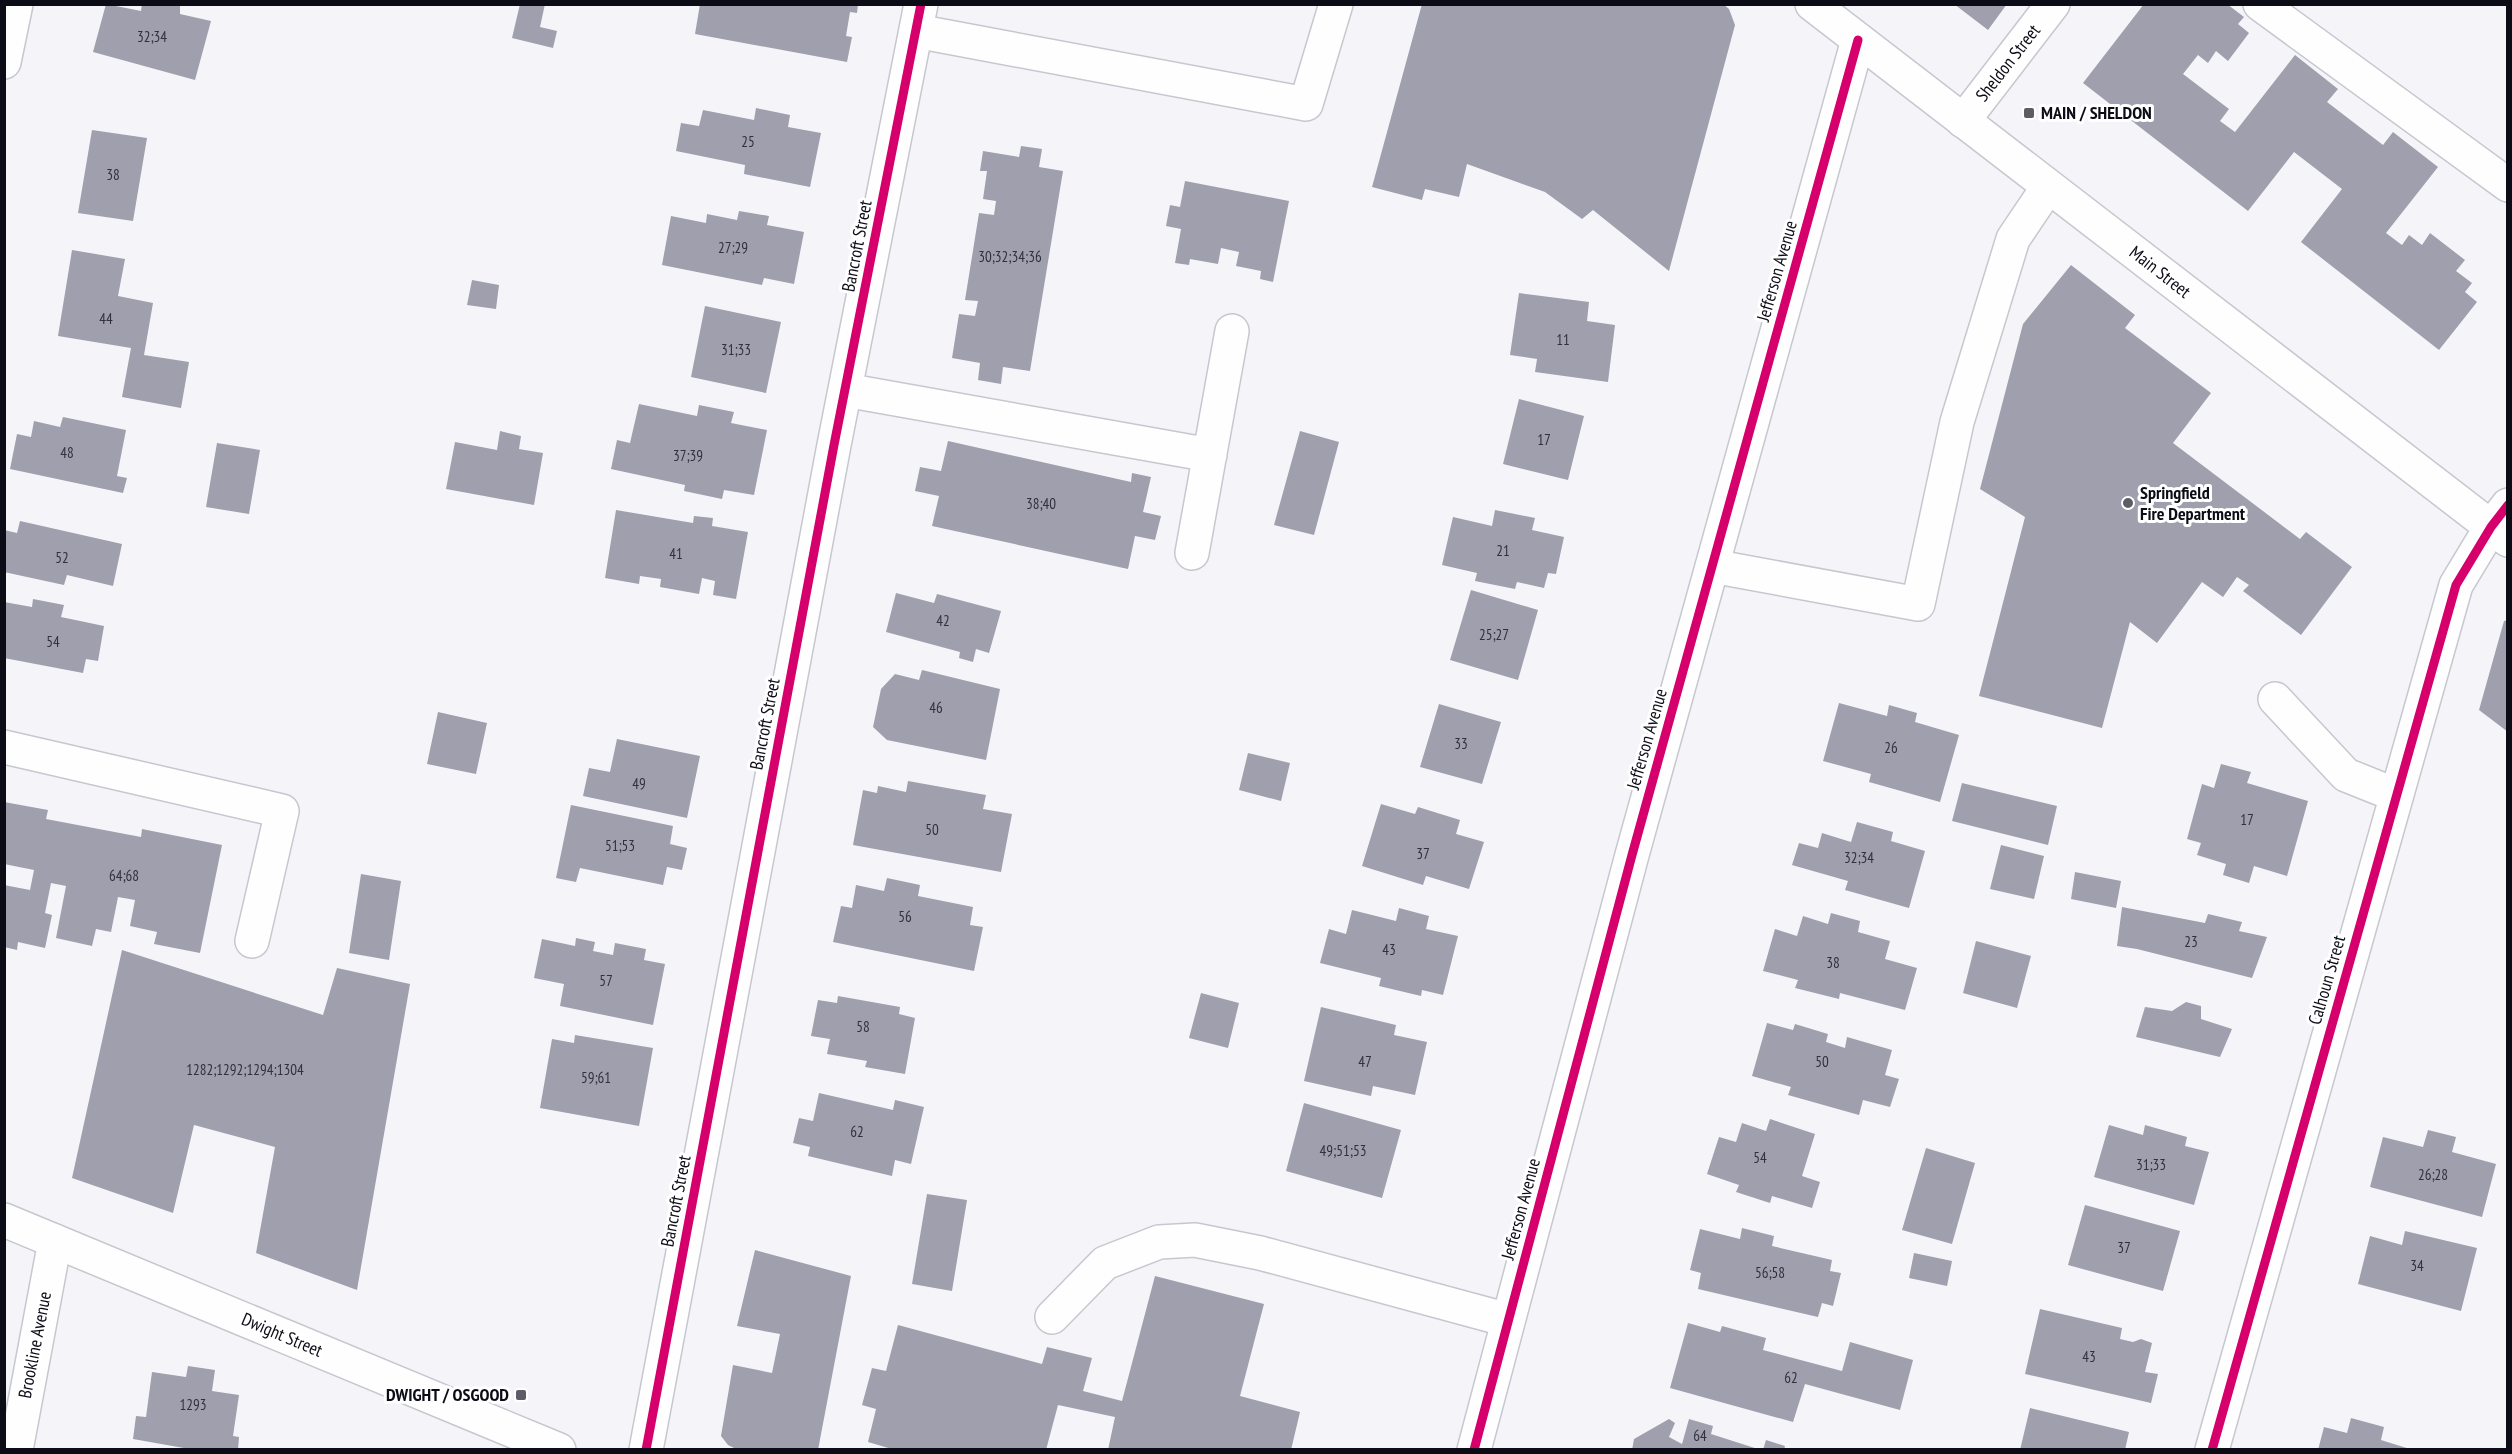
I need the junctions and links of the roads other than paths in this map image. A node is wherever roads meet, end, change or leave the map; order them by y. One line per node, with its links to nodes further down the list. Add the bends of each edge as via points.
1 (15, 4): 8 (street)
2 (1336, 4): 6 (street, via 1306,104)
3 (1812, 4): 7 (street, Main Street)
4 (2053, 4): 9 (street, Sheldon Street)
5 (2260, 4): 10 (street)
6 (918, 18): 13 (street, Bancroft Street)
7 (1858, 40): 9 (street, Main Street); 17 (street, Jefferson Avenue)
8 (4, 62)
9 (1963, 121): 11 (street, Main Street)
10 (2508, 185)
11 (2048, 187): 15 (street, Main Street); 17 (street, via 2013,239 1957,422 1918,604)
12 (1232, 331): 14 (street)
13 (845, 390): 14 (street); 28 (street, Bancroft Street)
14 (1210, 455): 16 (street)
15 (2502, 524): 20 (street, Calhoun Street, via 2456,585)
16 (1192, 553)
17 (1712, 566): 25 (street, Jefferson Avenue)
18 (2275, 699): 20 (street, via 2346,775)
19 (4, 747): 21 (street, via 282,811)
20 (2396, 795): 30 (street, Calhoun Street)
21 (252, 941)
22 (4, 1220): 23 (street, Dwight Street)
23 (55, 1241): 26 (street, Brookline Avenue); 27 (street, Dwight Street)
24 (1052, 1317): 25 (street, via 1105,1263 1159,1242 1195,1240 1260,1253)
25 (1508, 1320): 29 (street, Jefferson Avenue)
26 (16, 1449)
27 (559, 1449)
28 (646, 1449)
29 (1474, 1449)
30 (2212, 1449)

